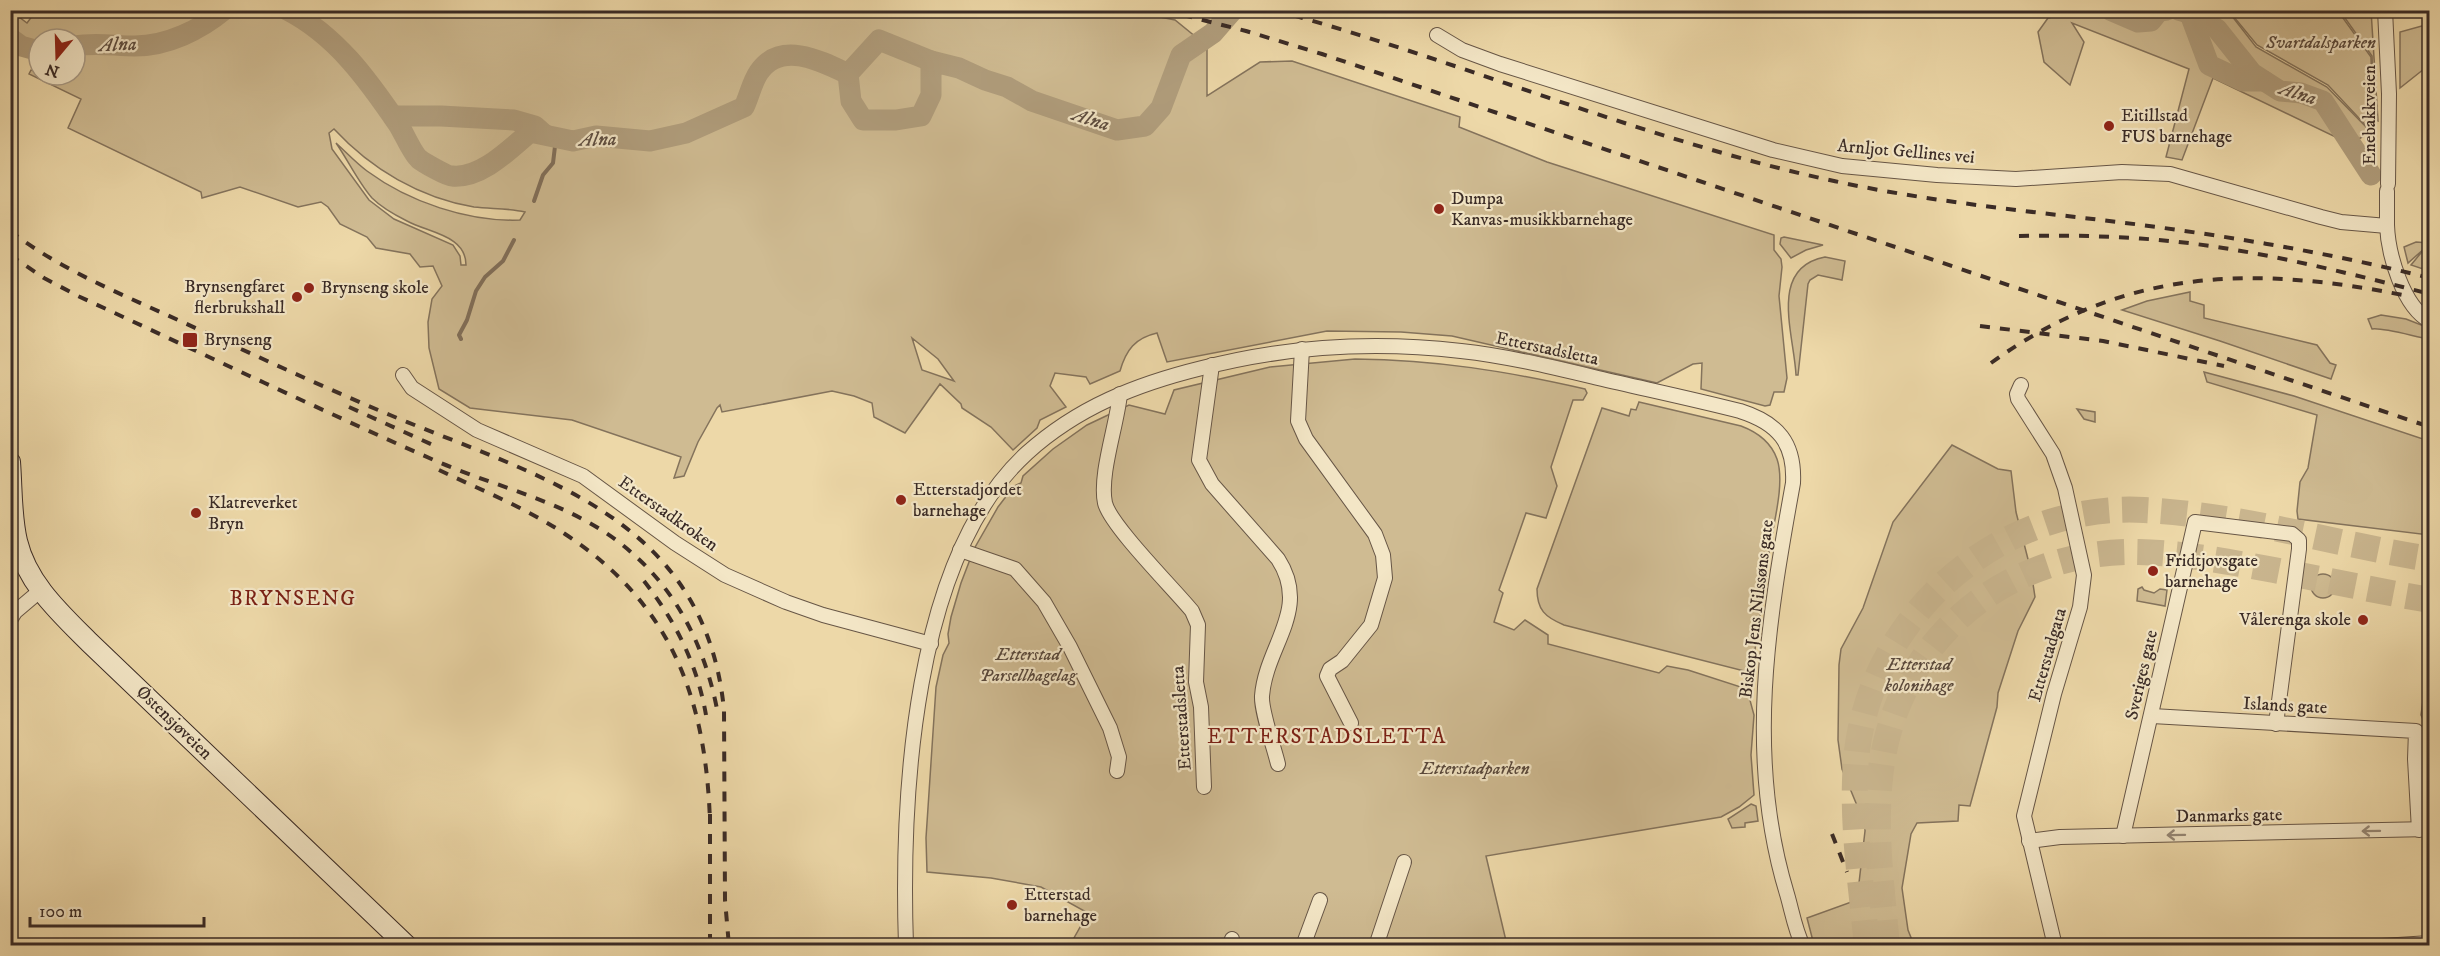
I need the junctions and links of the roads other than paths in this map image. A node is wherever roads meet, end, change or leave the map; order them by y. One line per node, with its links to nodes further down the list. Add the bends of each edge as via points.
1 (2385, 10): 3 (street, Enebakkveien, via 2389,94)
2 (1437, 34): 3 (street, Arnljot Gellines vei, via 1462,50 1500,64 1807,159 1936,176 2016,179 2122,172 2170,174 2341,222)
3 (2387, 226): 4 (street, Enebakkveien, via 2398,275 2417,312)
4 (2430, 321)
5 (1302, 349): 6 (street, Etterstadsletta); 10 (street, Etterstadsletta, via 1376,345 1489,354 1740,411); 18 (street, via 1298,421 1305,439 1375,534 1383,555 1385,578 1371,625 1327,676)
6 (1212, 365): 9 (street, Etterstadsletta); 20 (street, via 1198,460 1212,484 1278,559 1287,573 1291,591 1290,610 1262,697)
7 (403, 375): 16 (street, Etterstadkroken, via 412,388 477,430 583,476 675,543 742,583 823,615)
8 (2021, 385): 25 (street, Etterstadgata, via 2018,399 2058,468 2084,581 2024,816)
9 (1120, 394): 13 (street, Etterstadsletta, via 1070,420 1025,454 985,505); 22 (street, Etterstadsletta, via 1105,478 1105,503 1116,524 1192,611 1198,625 1196,682 1201,707)
10 (1776, 430): 28 (street, Biskop Jens Nilssøns gate, via 1789,448 1793,472 1766,663 1763,757 1776,859)
11 (10, 462): 12 (main road, Østensjøveien)
12 (14, 542): 14 (main road, Østensjøveien)
13 (960, 550): 16 (street, Etterstadsletta); 21 (street, via 1015,569 1044,602 1110,728 1119,757)
14 (41, 590): 15 (street); 30 (main road, Østensjøveien, via 89,642)
15 (10, 620)
16 (931, 644): 31 (street, Etterstadsletta, via 908,794)
17 (2152, 716): 19 (street, Islands gate); 19 (street, Sveriges gate, via 2195,522 2298,537); 24 (street, Sveriges gate)
18 (1352, 723)
19 (2276, 724): 23 (street, Islands gate, via 2416,732)
20 (1278, 764)
21 (1117, 771)
22 (1204, 787)
23 (2424, 830): 24 (street, Danmarks gate, one-way to 24)
24 (2123, 836): 25 (street, Danmarks gate)
25 (2029, 841): 34 (street, Etterstadgata)
26 (1404, 862): 33 (street)
27 (1320, 900): 32 (street)
28 (1800, 943)
29 (2430, 943): 35 (street)
30 (407, 945)
31 (906, 945)
32 (1303, 945)
33 (1376, 945)
34 (2055, 945)
35 (2382, 945)

